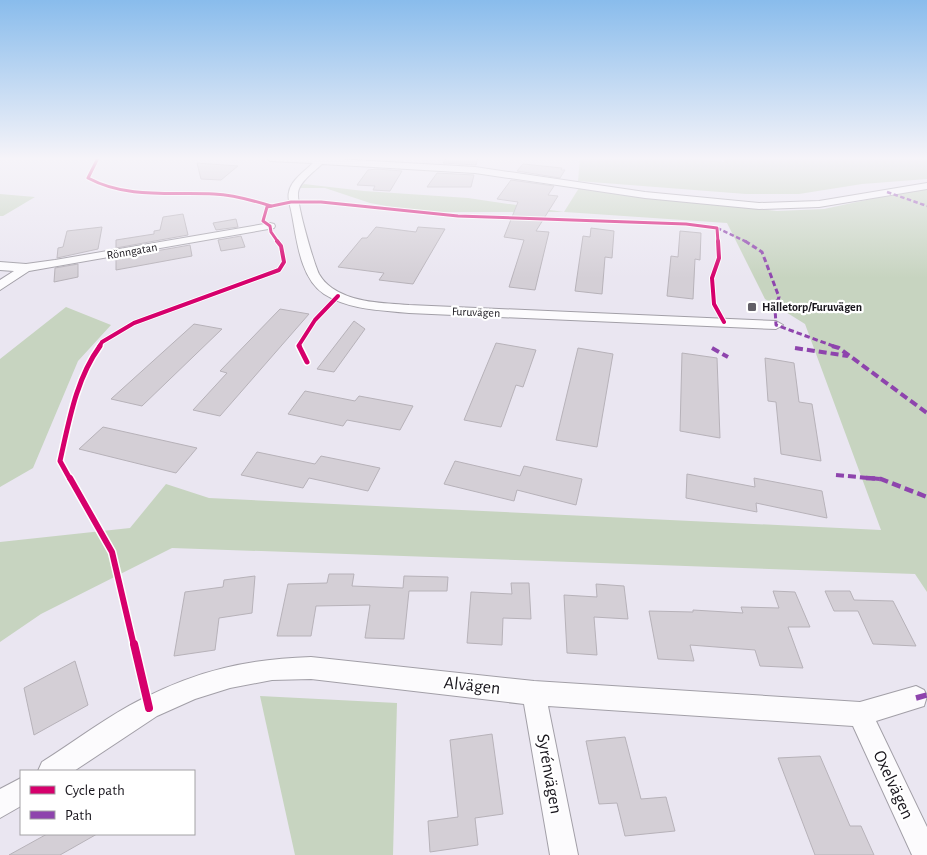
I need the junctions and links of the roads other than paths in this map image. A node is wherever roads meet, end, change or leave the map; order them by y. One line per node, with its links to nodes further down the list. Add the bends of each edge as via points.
1 (294, 198): 8 (street, Furuvägen, via 312,271 325,289 338,296 377,306 409,309)
2 (675, 198): 3 (street, via 759,206 819,204)
3 (856, 198)
4 (270, 226): 6 (street, Rönngatan)
5 (0, 266): 6 (street)
6 (26, 268): 7 (street, Rönngatan)
7 (0, 286)
8 (776, 325)
9 (534, 693): 11 (street, Alvägen); 12 (street, Alvägen, via 311,668 272,669 192,688 158,704); 15 (street, Syrénvägen)
10 (916, 698): 11 (street, Alvägen)
11 (860, 714): 16 (street, Oxelvägen)
12 (54, 770)
13 (20, 792): 14 (street)
14 (0, 805)
15 (564, 855)
16 (926, 855)

